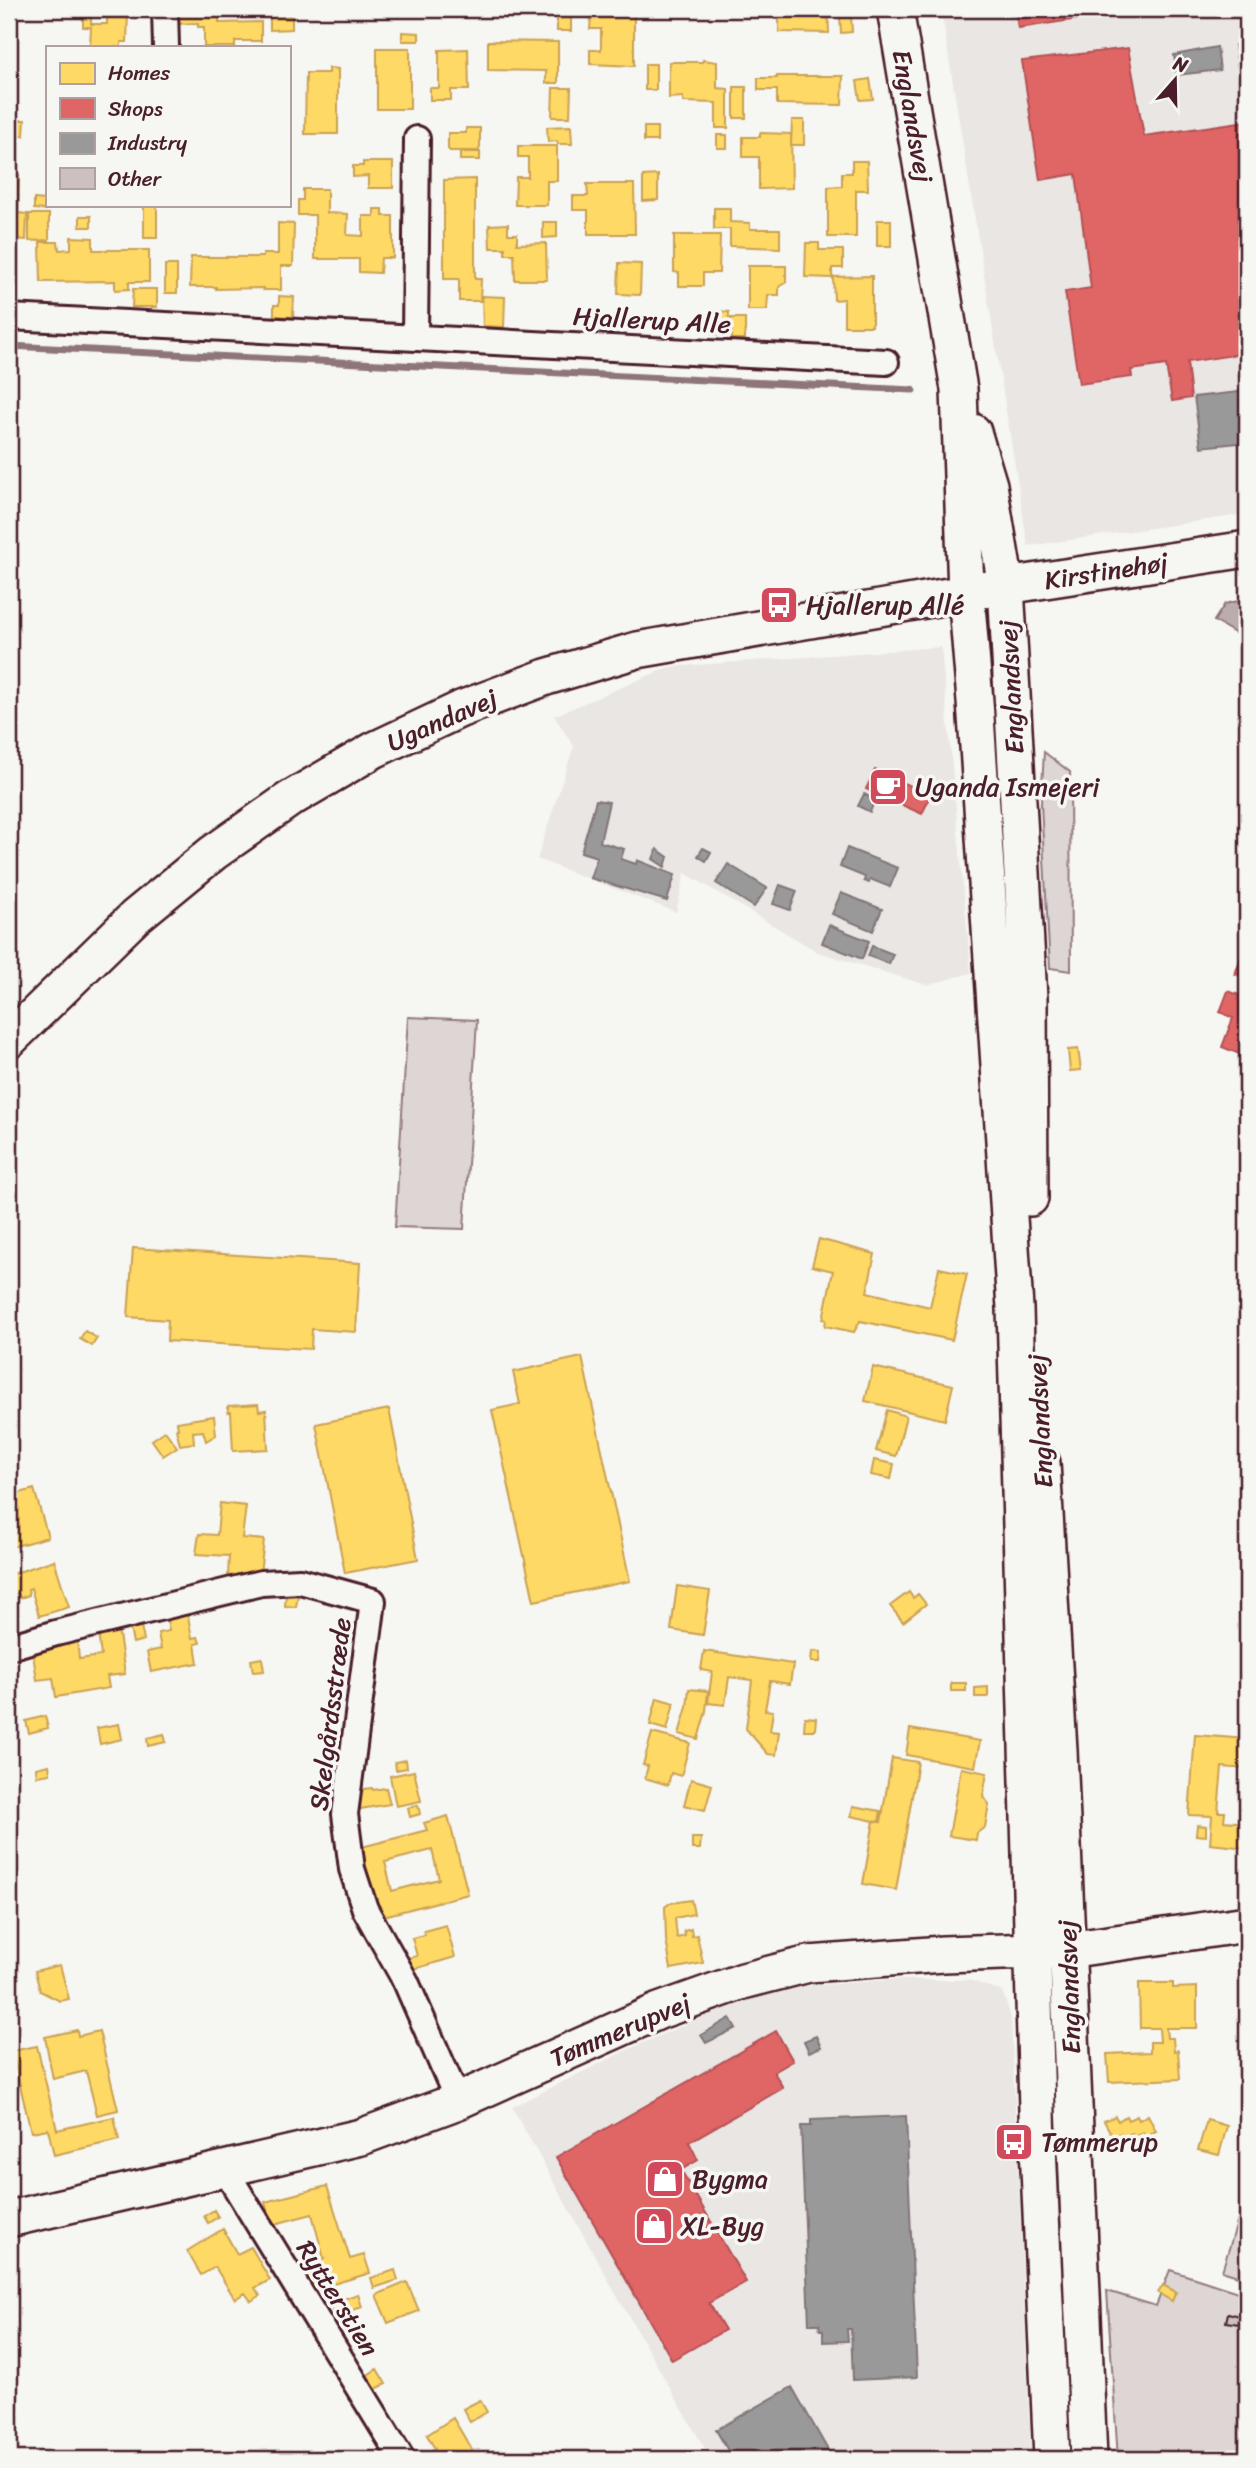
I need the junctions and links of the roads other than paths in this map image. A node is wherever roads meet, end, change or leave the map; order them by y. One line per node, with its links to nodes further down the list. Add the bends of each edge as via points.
1 (165, 9): 3 (street)
2 (895, 9): 8 (main road, Englandsvej)
3 (166, 46)
4 (417, 139): 6 (street)
5 (9, 317): 6 (street, Hjallerup Alle)
6 (415, 338): 7 (street, Hjallerup Alle)
7 (886, 362)
8 (959, 389): 10 (main road, Englandsvej, via 989,485); 11 (main road, Englandsvej)
9 (1247, 549): 10 (main road, Kirstinehøj)
10 (1006, 586): 11 (main road, Kirstinehøj); 15 (main road, Englandsvej, via 1029,998 1030,1252)
11 (966, 593): 12 (main road, Ugandavej, via 637,650 461,709 374,750 290,799 213,853 135,917); 16 (main road, Englandsvej, via 1016,1308)
12 (9, 1040)
13 (9, 1647): 17 (street, Skelgårdsstræde, via 261,1583 300,1581 373,1601 345,1814 352,1869 365,1909 406,1982)
14 (1247, 1924): 15 (main road, Tømmerupvej)
15 (1067, 1950): 16 (main road, Tømmerupvej); 22 (main road, Englandsvej)
16 (1032, 1951): 17 (main road, Tømmerupvej, via 809,1964 743,1981 659,2011); 21 (main road, Englandsvej)
17 (458, 2101): 18 (main road, Tømmerupvej, via 361,2137)
18 (224, 2168): 19 (main road, Tømmerupvej); 20 (street, Rytterstien)
19 (9, 2219)
20 (402, 2459)
21 (1052, 2459)
22 (1089, 2459)

